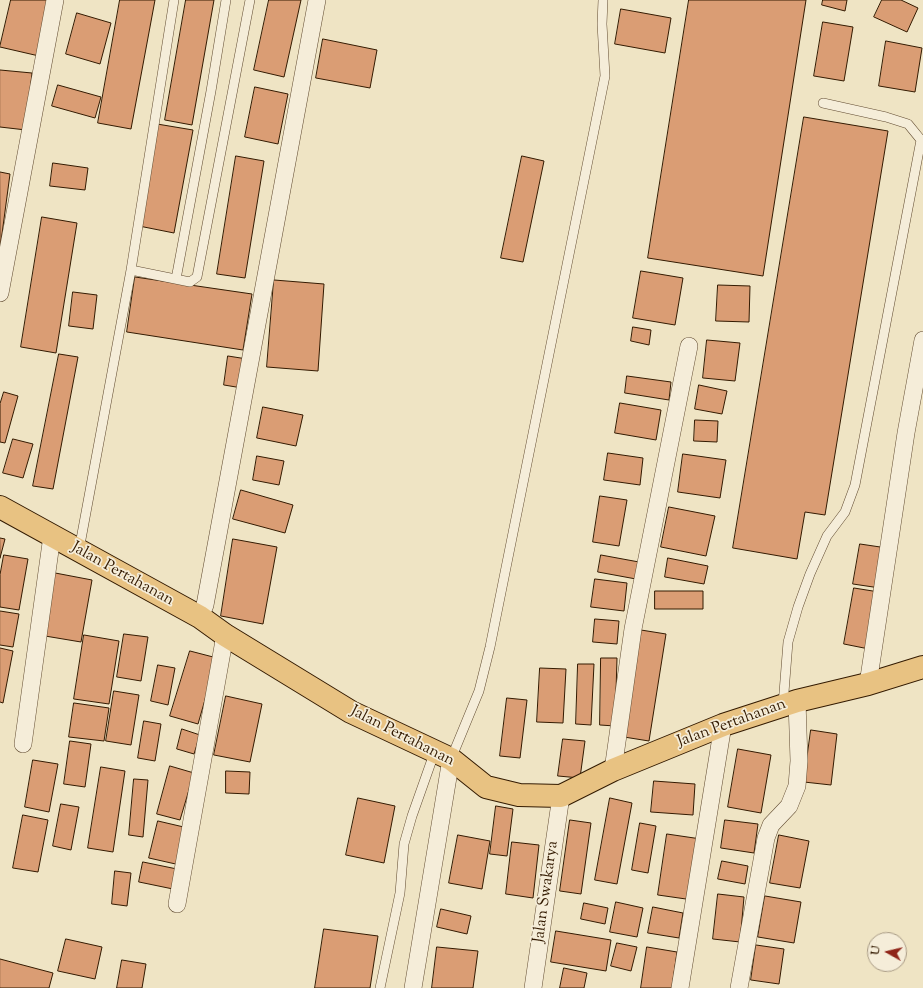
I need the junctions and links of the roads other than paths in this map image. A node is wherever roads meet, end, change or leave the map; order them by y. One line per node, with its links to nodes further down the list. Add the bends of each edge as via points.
1 (55, 0): 10 (street)
2 (174, 0): 8 (lane)
3 (226, 0): 9 (lane)
4 (250, 0): 9 (lane, via 197,278 190,282)
5 (317, 0): 16 (street, via 205,604)
6 (603, 0): 23 (lane, via 605,76 490,647 479,691)
7 (823, 103): 20 (lane, via 908,124 921,140 855,485 845,512 827,536 810,574 788,642)
8 (131, 270): 9 (lane); 15 (lane)
9 (176, 279)
10 (0, 293)
11 (923, 340): 19 (street, via 906,433)
12 (689, 346): 24 (street, via 633,629)
13 (0, 507): 14 (main road, Jalan Pertahanan)
14 (52, 536): 15 (main road, Jalan Pertahanan); 22 (street)
15 (78, 552): 16 (main road, Jalan Pertahanan)
16 (200, 617): 17 (main road, Jalan Pertahanan)
17 (225, 635): 23 (main road, Jalan Pertahanan, via 351,712); 26 (street)
18 (923, 667): 19 (main road, Jalan Pertahanan)
19 (868, 684): 20 (main road, Jalan Pertahanan)
20 (790, 703): 21 (main road, Jalan Pertahanan); 31 (street, via 799,761 797,786 789,806 771,825 766,838)
21 (723, 725): 24 (main road, Jalan Pertahanan); 30 (street)
22 (23, 744)
23 (443, 755): 25 (main road, Jalan Pertahanan, via 486,787 519,795); 27 (lane, via 412,816 404,844 400,892); 28 (street)
24 (613, 770): 25 (main road, Jalan Pertahanan)
25 (561, 796): 29 (street, Jalan Swakarya)
26 (177, 904)
27 (380, 988)
28 (413, 988)
29 (533, 988)
30 (680, 988)
31 (739, 988)

